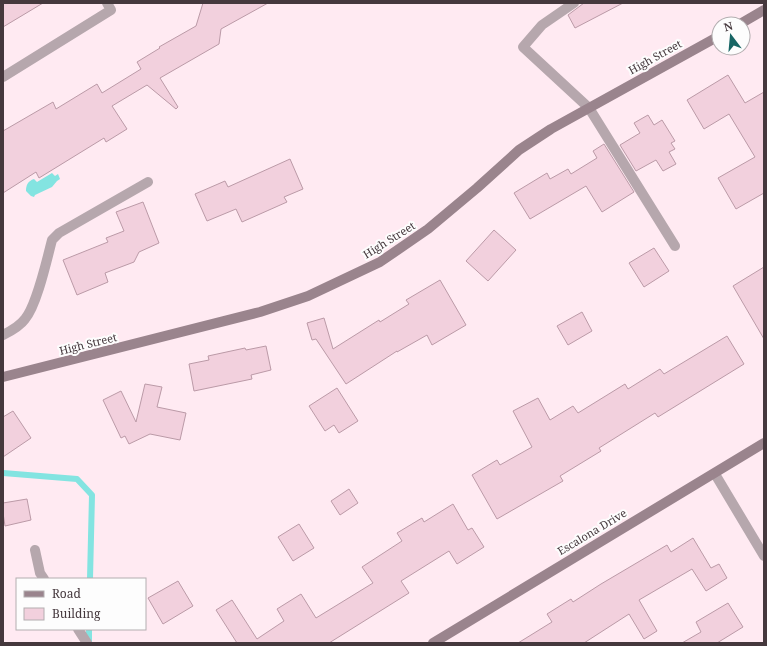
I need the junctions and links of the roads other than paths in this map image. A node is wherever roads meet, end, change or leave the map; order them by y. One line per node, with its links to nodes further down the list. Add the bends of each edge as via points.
1 (574, 3): 7 (street, via 542,25 523,47)
2 (109, 6): 6 (street)
3 (764, 10): 4 (main road)
4 (751, 18)
5 (711, 40): 7 (main road, High Street)
6 (3, 77)
7 (590, 108): 9 (street); 11 (main road, High Street, via 519,150 428,229 380,262 308,296 260,312)
8 (148, 182): 10 (street, via 59,233 52,240 35,301 26,319)
9 (675, 246)
10 (3, 335)
11 (3, 377)
12 (764, 443): 13 (main road, Escalona Drive)
13 (715, 474): 15 (street); 19 (main road, Escalona Drive)
14 (36, 550): 16 (street)
15 (764, 556)
16 (43, 578)
17 (79, 630): 18 (street)
18 (87, 643)
19 (433, 643)

